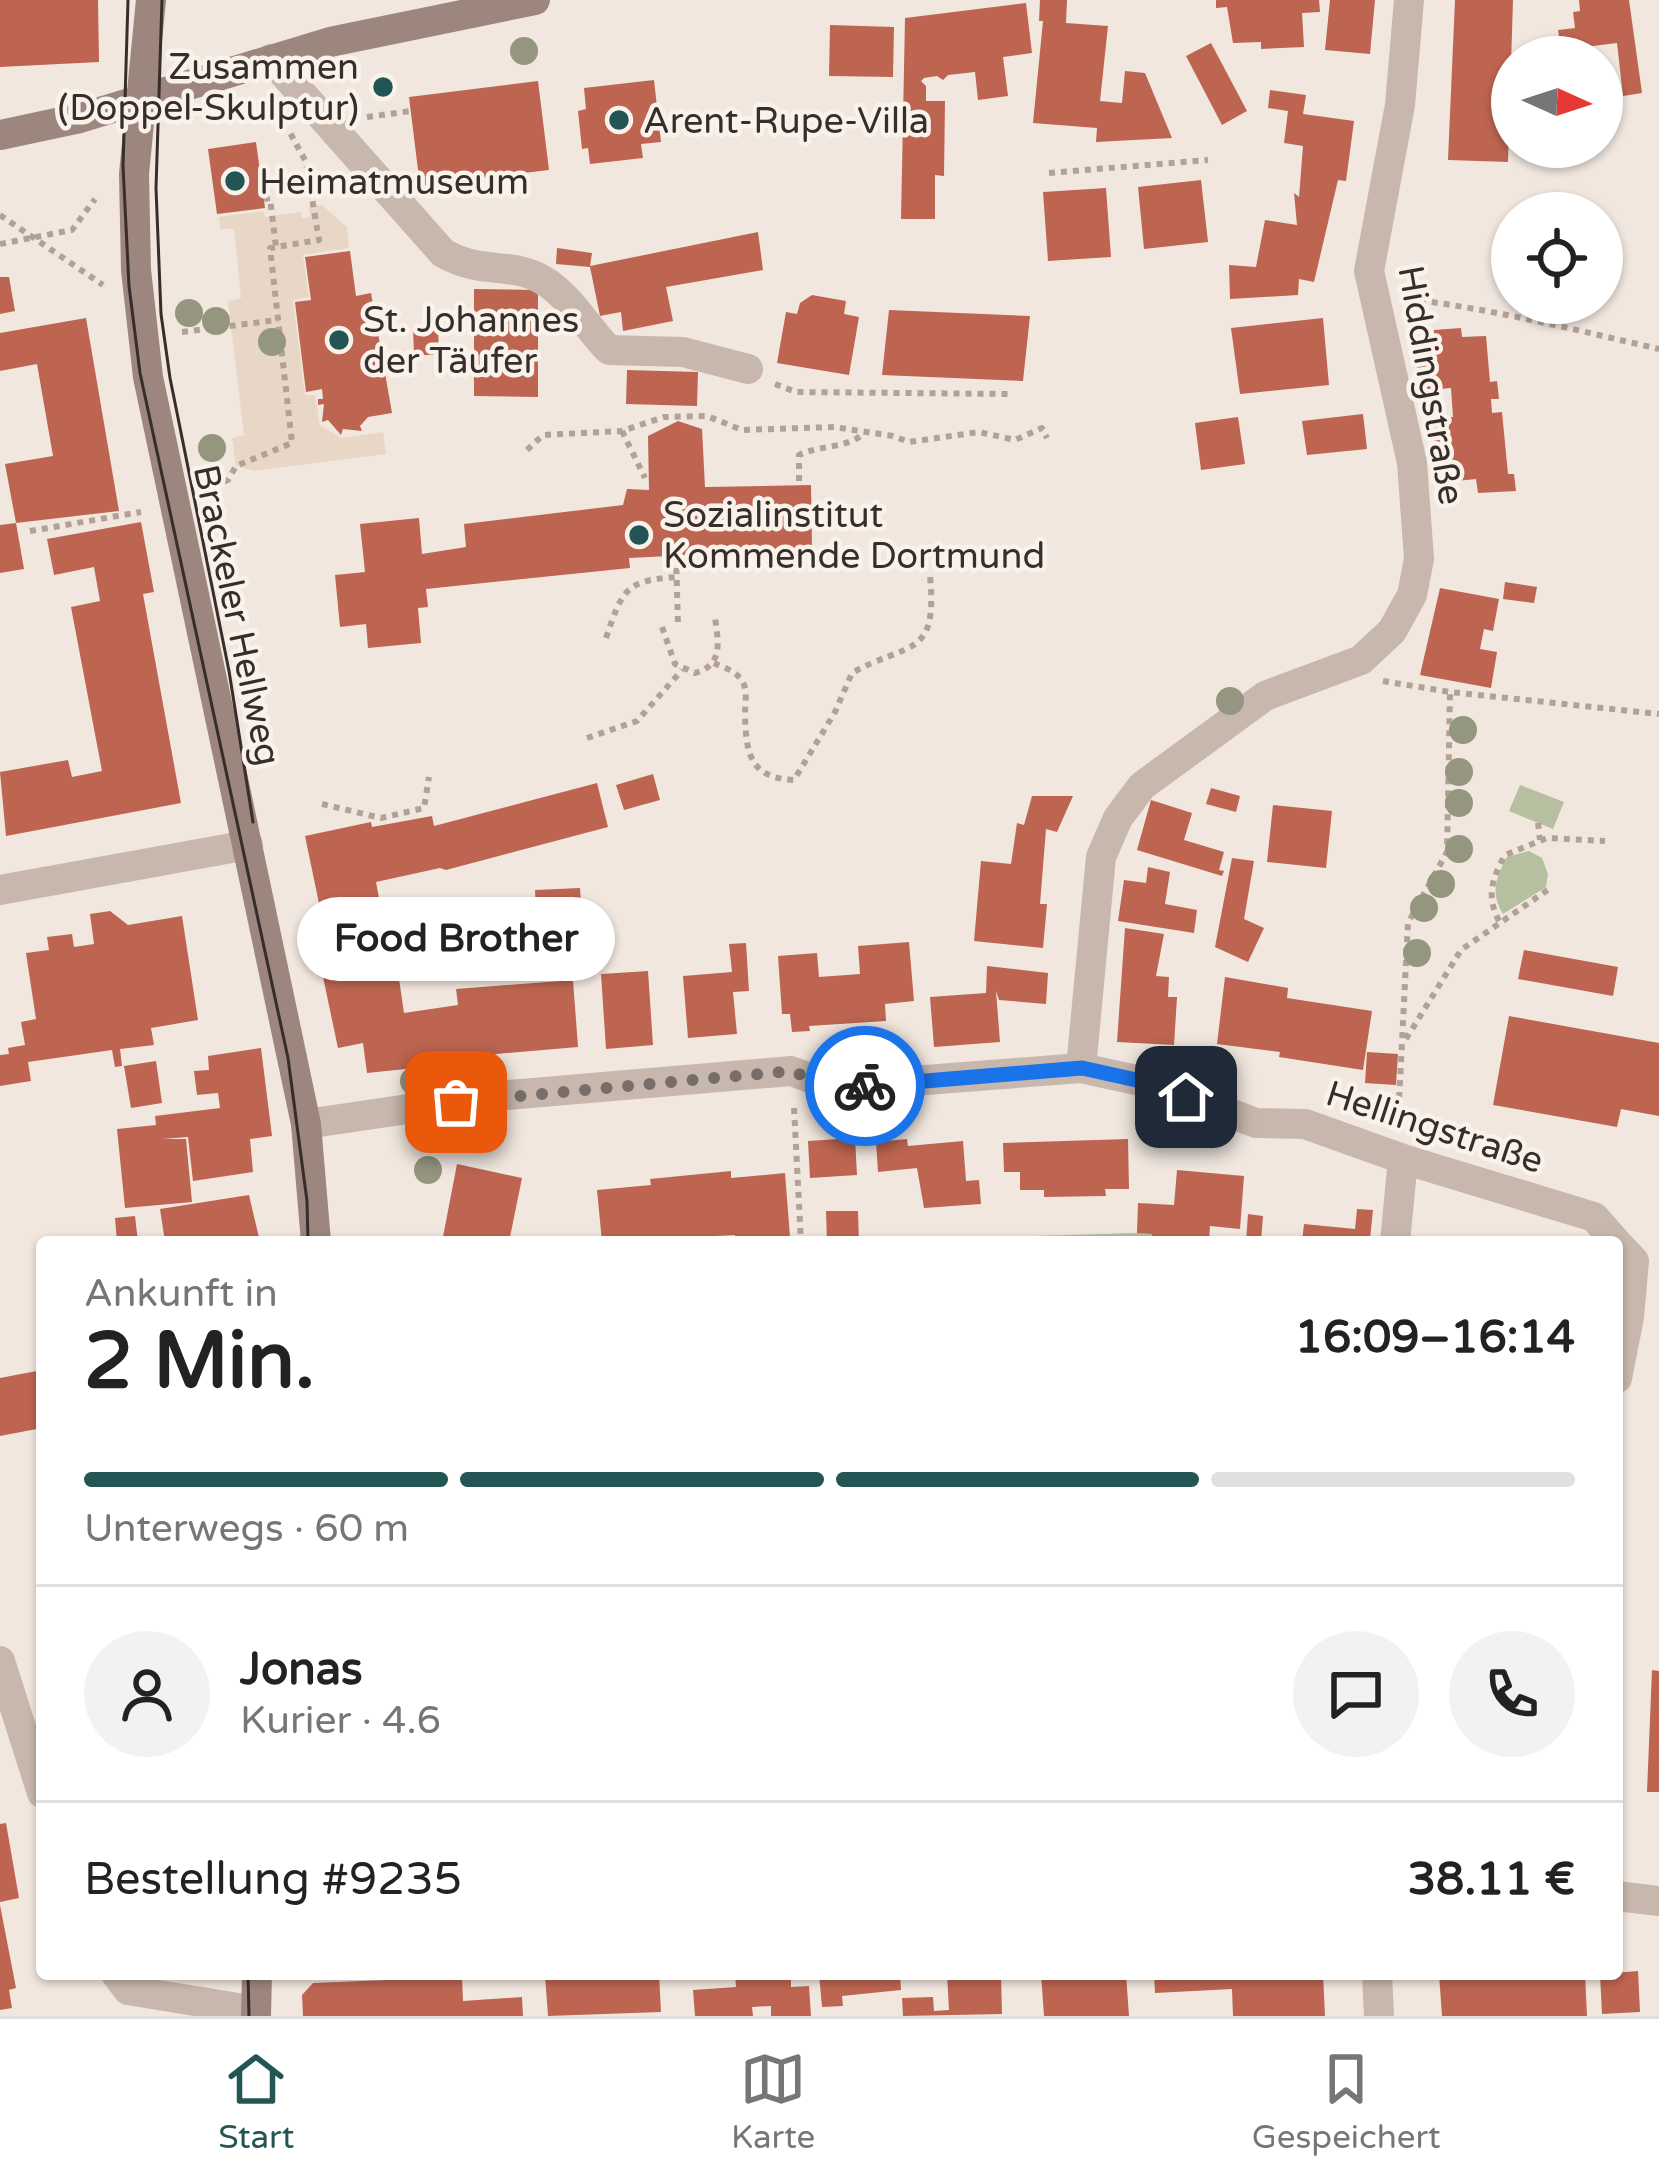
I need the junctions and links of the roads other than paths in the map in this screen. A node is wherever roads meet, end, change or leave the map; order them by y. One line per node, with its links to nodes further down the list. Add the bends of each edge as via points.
1 (151, 0): 5 (main road, Brackeler Hellweg)
2 (535, 0): 4 (main road)
3 (1409, 0): 10 (street, Hiddingstraße, via 1400,105 1369,271 1412,463 1419,559 1412,595 1392,631 1360,660 1265,696 1142,786 1118,818 1101,857)
4 (271, 59): 5 (main road); 7 (street, via 443,253 466,266 532,274 567,299 609,350 683,352)
5 (142, 98): 6 (main road); 8 (main road, Brackeler Hellweg, via 135,225 148,377)
6 (0, 135)
7 (748, 369)
8 (248, 844): 9 (street); 11 (main road, Brackeler Hellweg)
9 (0, 890)
10 (1082, 1068): 11 (street, via 835,1087 791,1071 496,1096); 12 (street, Hellingstraße, via 1150,1083 1256,1123 1305,1124)
11 (306, 1124): 13 (main road, Brackeler Hellweg)
12 (1399, 1158): 14 (street); 15 (street, Hellingstraße, via 1594,1217)
13 (315, 1236)
14 (1395, 1236)
15 (1611, 1236)
16 (1623, 1249): 17 (street, Hellingstraße, via 1634,1261)
17 (1623, 1348)
18 (0, 1661): 19 (street)
19 (6, 1702): 20 (street)
20 (36, 1777)
21 (1623, 1897): 22 (street)
22 (1659, 1900)
23 (257, 1980): 26 (main road)
24 (1377, 1980): 27 (street)
25 (122, 1982): 26 (street)
26 (256, 2014)
27 (1379, 2016)

